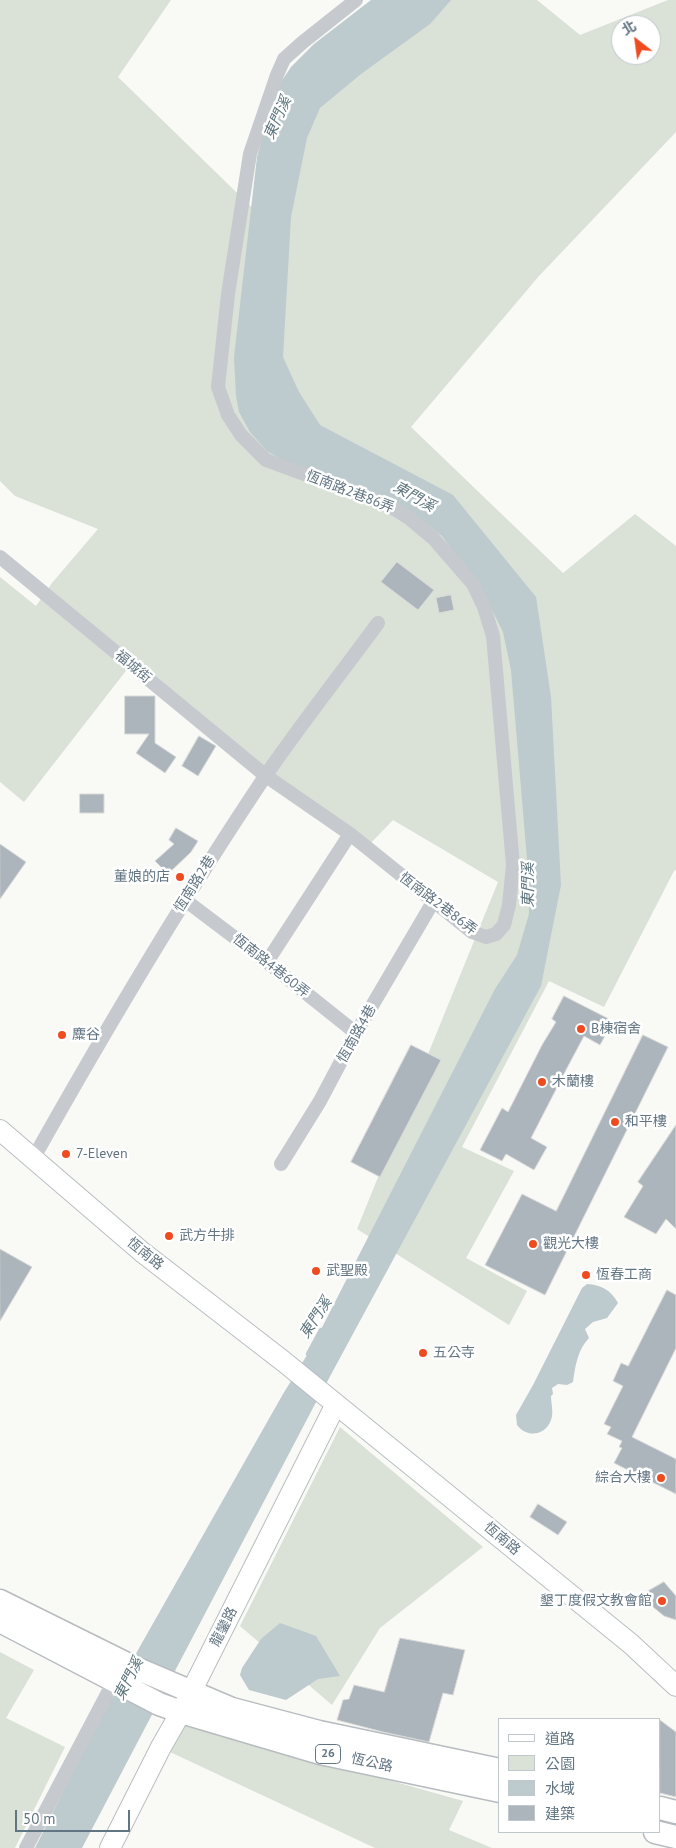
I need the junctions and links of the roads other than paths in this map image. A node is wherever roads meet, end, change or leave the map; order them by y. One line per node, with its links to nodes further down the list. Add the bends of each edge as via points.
1 (356, 0): 7 (street, 恆南路2巷86弄, via 284,59 277,74 250,154 228,294 218,387 228,415 241,435 266,460 388,505 409,518 433,538 473,584 484,607 493,636 498,682 513,865 510,905 504,925 496,934 486,937 472,932)
2 (0, 557): 4 (street, 福城街)
3 (378, 623): 4 (street, 恆南路2巷)
4 (266, 776): 5 (street, 恆南路2巷86弄); 6 (street, 恆南路2巷)
5 (350, 834): 7 (street, 恆南路2巷86弄); 8 (street)
6 (185, 900): 8 (street, 恆南路4巷60弄); 11 (street, 恆南路2巷)
7 (433, 902): 9 (street, 恆南路4巷)
8 (267, 962): 9 (street, 恆南路4巷60弄)
9 (356, 1033): 12 (street, 恆南路4巷)
10 (0, 1130): 11 (street, 恆南路)
11 (33, 1159): 13 (street, 恆南路, via 142,1252)
12 (281, 1164)
13 (330, 1400): 17 (street, 恆南路, via 631,1644); 18 (street, 龍鑾路)
14 (0, 1601): 16 (main road, 26)
15 (0, 1621): 16 (main road, 26)
16 (122, 1677): 18 (main road, 26); 19 (main road, 恆公路 / 26, via 159,1704); 26 (street)
17 (676, 1686)
18 (181, 1687): 19 (street, 龍鑾路); 20 (main road, 恆公路 / 26, via 232,1709 319,1732)
19 (181, 1712): 21 (main road, 恆公路 / 26, via 320,1753); 27 (street, 龍鑾路)
20 (498, 1770)
21 (498, 1792)
22 (661, 1808): 23 (main road)
23 (676, 1812)
24 (659, 1833): 25 (main road)
25 (676, 1837)
26 (26, 1848)
27 (110, 1848)

